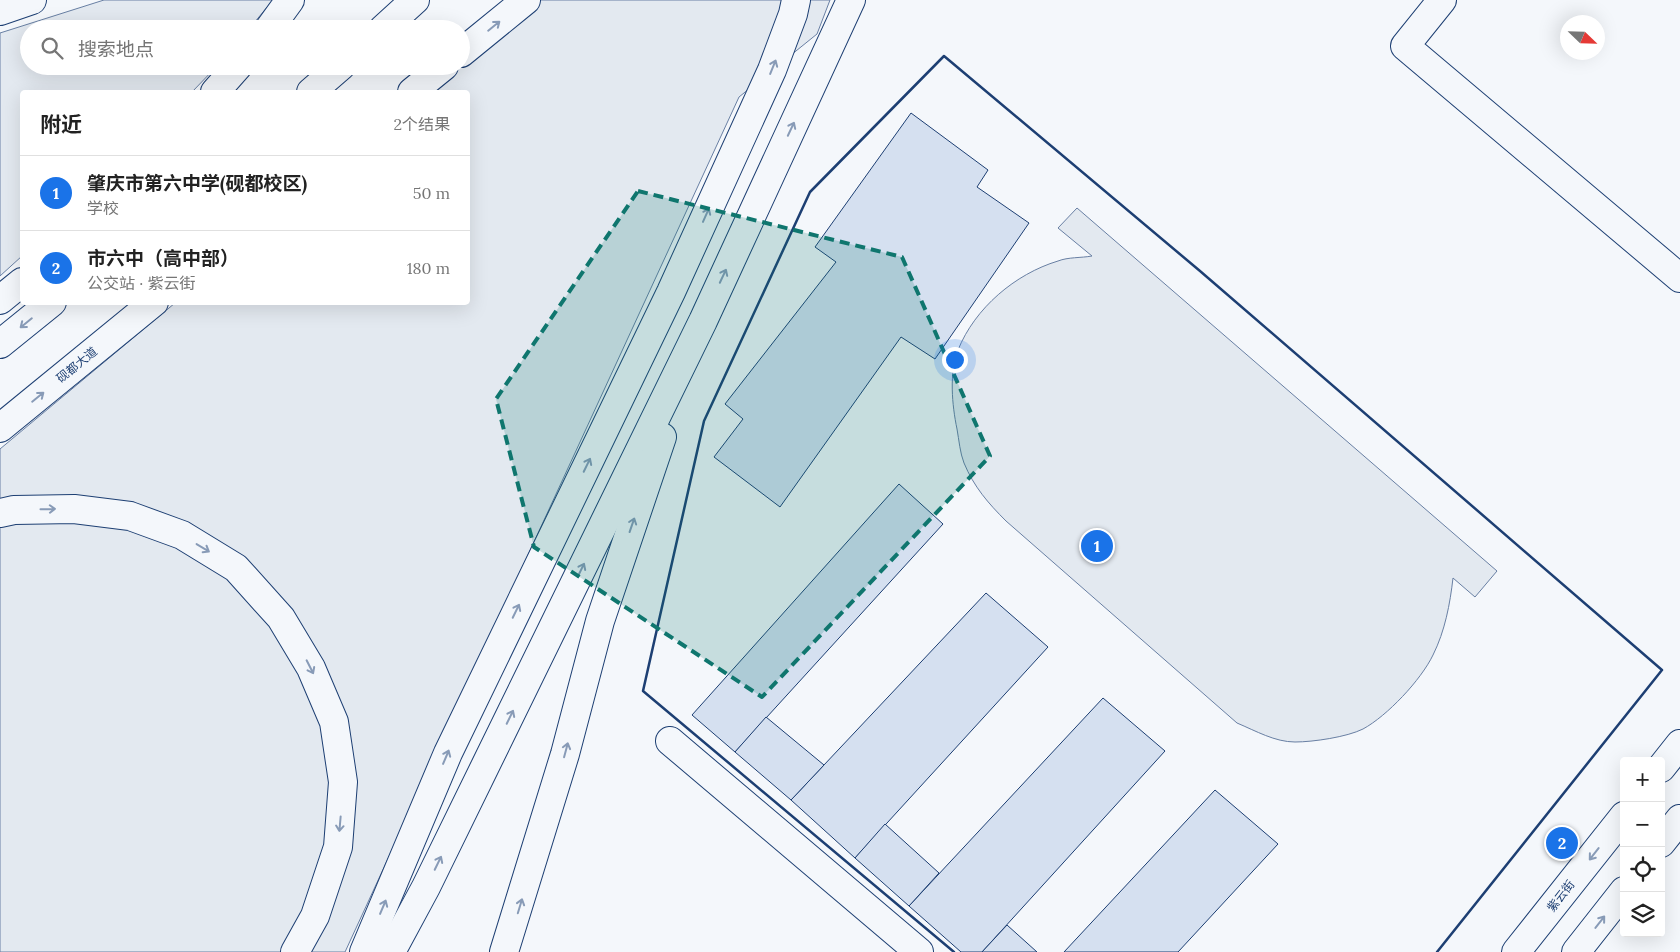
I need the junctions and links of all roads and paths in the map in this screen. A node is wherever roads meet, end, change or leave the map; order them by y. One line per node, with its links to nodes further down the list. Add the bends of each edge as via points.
1 (32, 0): 8 (main road)
2 (290, 0): 9 (main road)
3 (416, 0): 10 (main road)
4 (526, 0): 11 (main road, one-way to 4)
5 (796, 0): 35 (main road, one-way to 5, via 448,753 671,292 772,70)
6 (851, 0): 23 (main road, one-way to 6)
7 (1442, 0): 18 (main road, via 1405,46)
8 (0, 11)
9 (276, 20)
10 (393, 20)
11 (470, 45)
12 (230, 75): 15 (main road)
13 (331, 75): 16 (main road)
14 (433, 75): 17 (main road)
15 (216, 90)
16 (314, 90)
17 (414, 90)
18 (1680, 278)
19 (20, 284): 20 (main road)
20 (0, 300)
21 (48, 305): 24 (main road, one-way to 24)
22 (150, 305): 25 (main road, 砚都大道, one-way to 22)
23 (703, 321): 36 (main road, one-way to 23, via 426,887); 37 (main road, one-way to 23, via 565,754 600,621)
24 (0, 344)
25 (0, 428)
26 (0, 513): 34 (main road, one-way to 34, via 74,509 130,516 182,535 236,568 282,618 311,668 334,722 343,782 338,847 315,916)
27 (670, 741): 38 (main road)
28 (1680, 744): 29 (main road)
29 (1665, 763)
30 (1680, 819): 32 (main road)
31 (1620, 821): 39 (main road, 紫云街, one-way to 39)
32 (1665, 838)
33 (1623, 892): 40 (main road, one-way to 33)
34 (294, 952)
35 (364, 952)
36 (391, 952)
37 (504, 952)
38 (919, 952)
39 (1516, 952)
40 (1576, 952)

